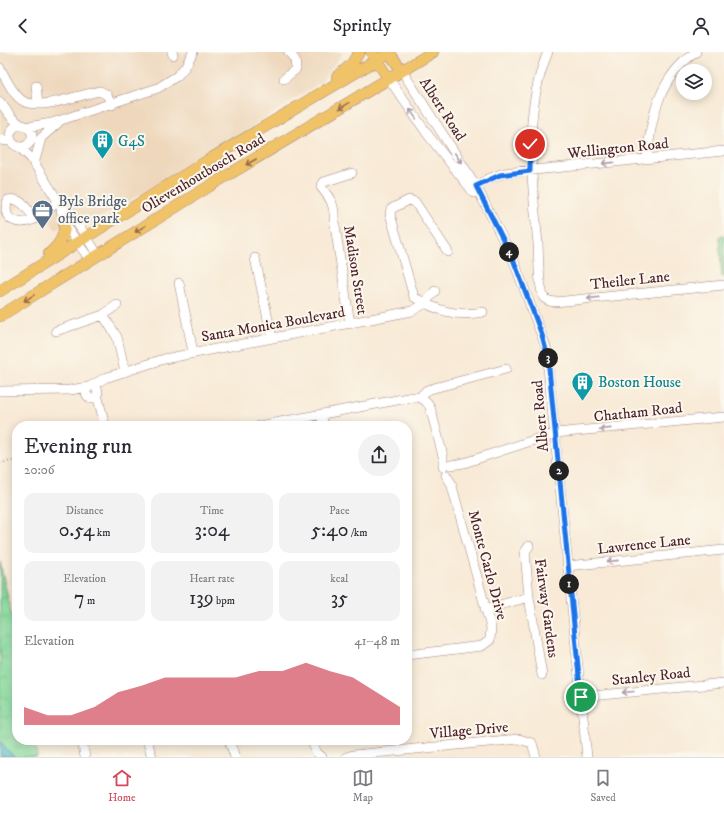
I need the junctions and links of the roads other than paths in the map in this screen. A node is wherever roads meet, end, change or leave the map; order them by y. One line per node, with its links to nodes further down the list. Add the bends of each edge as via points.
1 (193, 52): 16 (street, via 185,67 169,83)
2 (289, 52): 11 (street, via 295,60 296,69)
3 (359, 52): 17 (main road, via 346,70)
4 (389, 52): 8 (main road, Olievenhoutbosch Road); 10 (main road)
5 (433, 52): 10 (main road, Olievenhoutbosch Road)
6 (548, 52): 27 (street, via 534,101)
7 (696, 52): 25 (street, via 678,68 658,97 652,118)
8 (374, 56): 12 (main road); 17 (main road, Olievenhoutbosch Road)
9 (0, 68): 15 (street, via 18,97 29,103)
10 (402, 71): 12 (main road, Olievenhoutbosch Road); 29 (street, Albert Road, one-way to 29)
11 (284, 79)
12 (389, 79): 29 (street, Albert Road, one-way to 12, via 428,135); 35 (main road, Olievenhoutbosch Road, one-way to 35)
13 (36, 86): 15 (street)
14 (0, 103): 19 (street, via 12,118); 20 (street, via 8,120)
15 (38, 104): 16 (street, via 100,91 107,95)
16 (112, 105): 18 (street)
17 (283, 116): 33 (main road, Olievenhoutbosch Road)
18 (56, 122): 19 (street); 21 (street); 26 (street, via 41,138)
19 (23, 126): 20 (street); 21 (street)
20 (10, 135): 22 (street); 23 (street)
21 (31, 138): 23 (street, via 26,145); 26 (street)
22 (0, 139)
23 (19, 147): 26 (street)
24 (724, 151): 25 (street, Wellington Road)
25 (647, 158): 27 (street, Wellington Road, one-way to 27)
26 (33, 161): 30 (street)
27 (530, 171): 29 (street, Wellington Road, via 500,175); 39 (street, Theiler Lane, one-way to 27, via 547,301 542,296)
28 (352, 173): 47 (street, Madison Street, via 321,184 333,204)
29 (474, 187): 61 (street, Albert Road, via 513,259 542,335 548,358)
30 (59, 204): 31 (street); 32 (street); 33 (street, via 70,212)
31 (35, 220)
32 (64, 222): 33 (street); 37 (main road, via 64,233 58,246)
33 (82, 239): 35 (street); 37 (main road, Olievenhoutbosch Road)
34 (448, 252): 42 (street, via 415,202 409,200 391,209 390,214 411,295)
35 (94, 258): 46 (main road, Olievenhoutbosch Road, one-way to 46)
36 (255, 258): 49 (street)
37 (31, 271): 40 (main road, Olievenhoutbosch Road)
38 (179, 283): 50 (street)
39 (724, 285)
40 (0, 291)
41 (435, 291): 42 (street, Santa Monica Boulevard)
42 (424, 304): 44 (street, via 453,314); 47 (street, Santa Monica Boulevard, via 412,311)
43 (118, 305): 45 (street)
44 (483, 312)
45 (103, 315): 48 (street); 52 (street, via 117,337)
46 (0, 316)
47 (350, 324): 49 (street, Santa Monica Boulevard)
48 (56, 331)
49 (272, 338): 50 (street, Santa Monica Boulevard)
50 (193, 352): 52 (street, Santa Monica Boulevard)
51 (506, 369): 55 (street, via 427,390)
52 (125, 372): 54 (street, Santa Monica Boulevard, via 110,377)
53 (0, 391): 54 (street)
54 (92, 392): 58 (street)
55 (420, 397): 56 (street); 62 (street, via 430,407)
56 (322, 414): 59 (street); 60 (street)
57 (724, 417): 61 (street, Chatham Road, one-way to 61)
58 (103, 421)
59 (285, 421)
60 (323, 421)
61 (555, 433): 62 (street, Chatham Road); 65 (street, Albert Road)
62 (449, 469): 67 (street, Monte Carlo Drive)
63 (529, 546): 66 (street, Fairway Gardens, via 525,552)
64 (724, 550): 65 (street, Lawrence Lane, one-way to 65)
65 (567, 566): 71 (street, Albert Road)
66 (529, 597): 67 (street); 69 (street, Fairway Gardens)
67 (485, 609): 68 (street, Monte Carlo Drive, via 491,632 490,640 485,645)
68 (412, 654)
69 (542, 675)
70 (724, 683): 71 (street, Stanley Road, one-way to 71)
71 (581, 697): 82 (street, Albert Road)
72 (83, 745): 76 (street)
73 (148, 745): 77 (street)
74 (231, 745): 78 (street)
75 (313, 745): 79 (street)
76 (85, 757)
77 (152, 757)
78 (235, 757)
79 (322, 757)
80 (346, 757): 81 (street, Village Drive, via 519,739 532,743)
81 (536, 757)
82 (587, 757)

